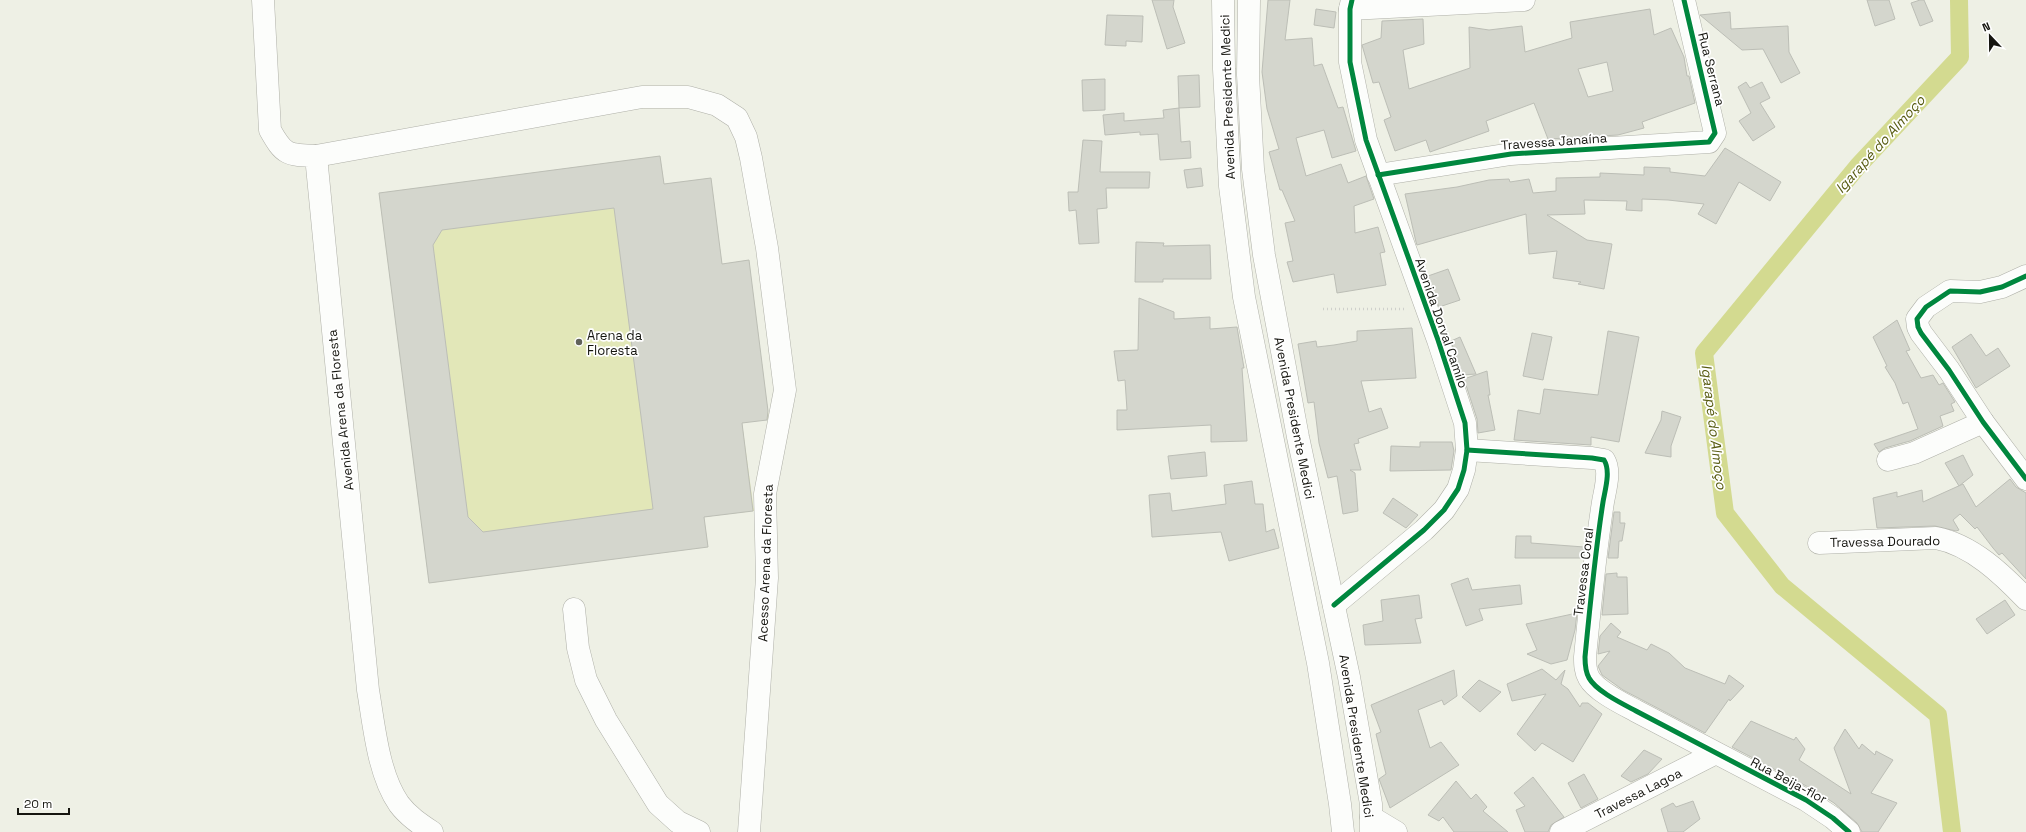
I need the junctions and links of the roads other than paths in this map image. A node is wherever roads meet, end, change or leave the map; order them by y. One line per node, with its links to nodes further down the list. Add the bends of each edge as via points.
1 (263, 0): 8 (street, via 270,130 279,146 291,155)
2 (1224, 0): 24 (street, Avenida Presidente Medici, via 1224,69 1230,186 1244,297 1318,663)
3 (1249, 0): 17 (street, Avenida Presidente Medici, via 1248,75 1253,169 1264,255 1298,437)
4 (1524, 0): 6 (street)
5 (1684, 0): 7 (street, Rua Serrana, via 1715,133)
6 (1351, 4): 9 (street, Avenida Dorval Camilo, via 1350,62 1358,108)
7 (1710, 142): 9 (street, Travessa Janaína, via 1511,154)
8 (316, 156): 21 (street, Avenida Arena da Floresta, via 368,690 377,744 388,783 399,804 414,820); 23 (street, Acesso Arena da Floresta, via 642,97 688,97 717,105 737,118 752,158 768,248 784,390 765,494 767,578)
9 (1378, 175): 12 (street, Avenida Dorval Camilo, via 1465,423)
10 (2026, 276): 11 (street, via 2002,287 1980,292 1950,291 1926,307 1917,319 1921,333)
11 (1983, 422): 13 (street, via 1914,453); 14 (street)
12 (1467, 450): 17 (street, Avenida Dorval Camilo, via 1458,489 1444,510 1424,530); 19 (street, Travessa Coral, via 1604,460 1607,465 1606,480 1596,545 1585,656 1587,675 1594,684 1613,698)
13 (1888, 460)
14 (2025, 475)
15 (1819, 543): 16 (street, Travessa Dourado, via 1936,538 1950,541 1984,562)
16 (2026, 599)
17 (1334, 605): 20 (street, Avenida Presidente Medici, via 1371,804)
18 (574, 609): 22 (street, via 578,648 586,680 606,720 658,804 678,822)
19 (1714, 754): 26 (street, Travessa Lagoa); 27 (street, Rua Beija-flor, via 1806,800)
20 (1371, 824): 25 (street)
21 (432, 832)
22 (698, 832)
23 (749, 832)
24 (1343, 832)
25 (1396, 832)
26 (1561, 832)
27 (1849, 832)

